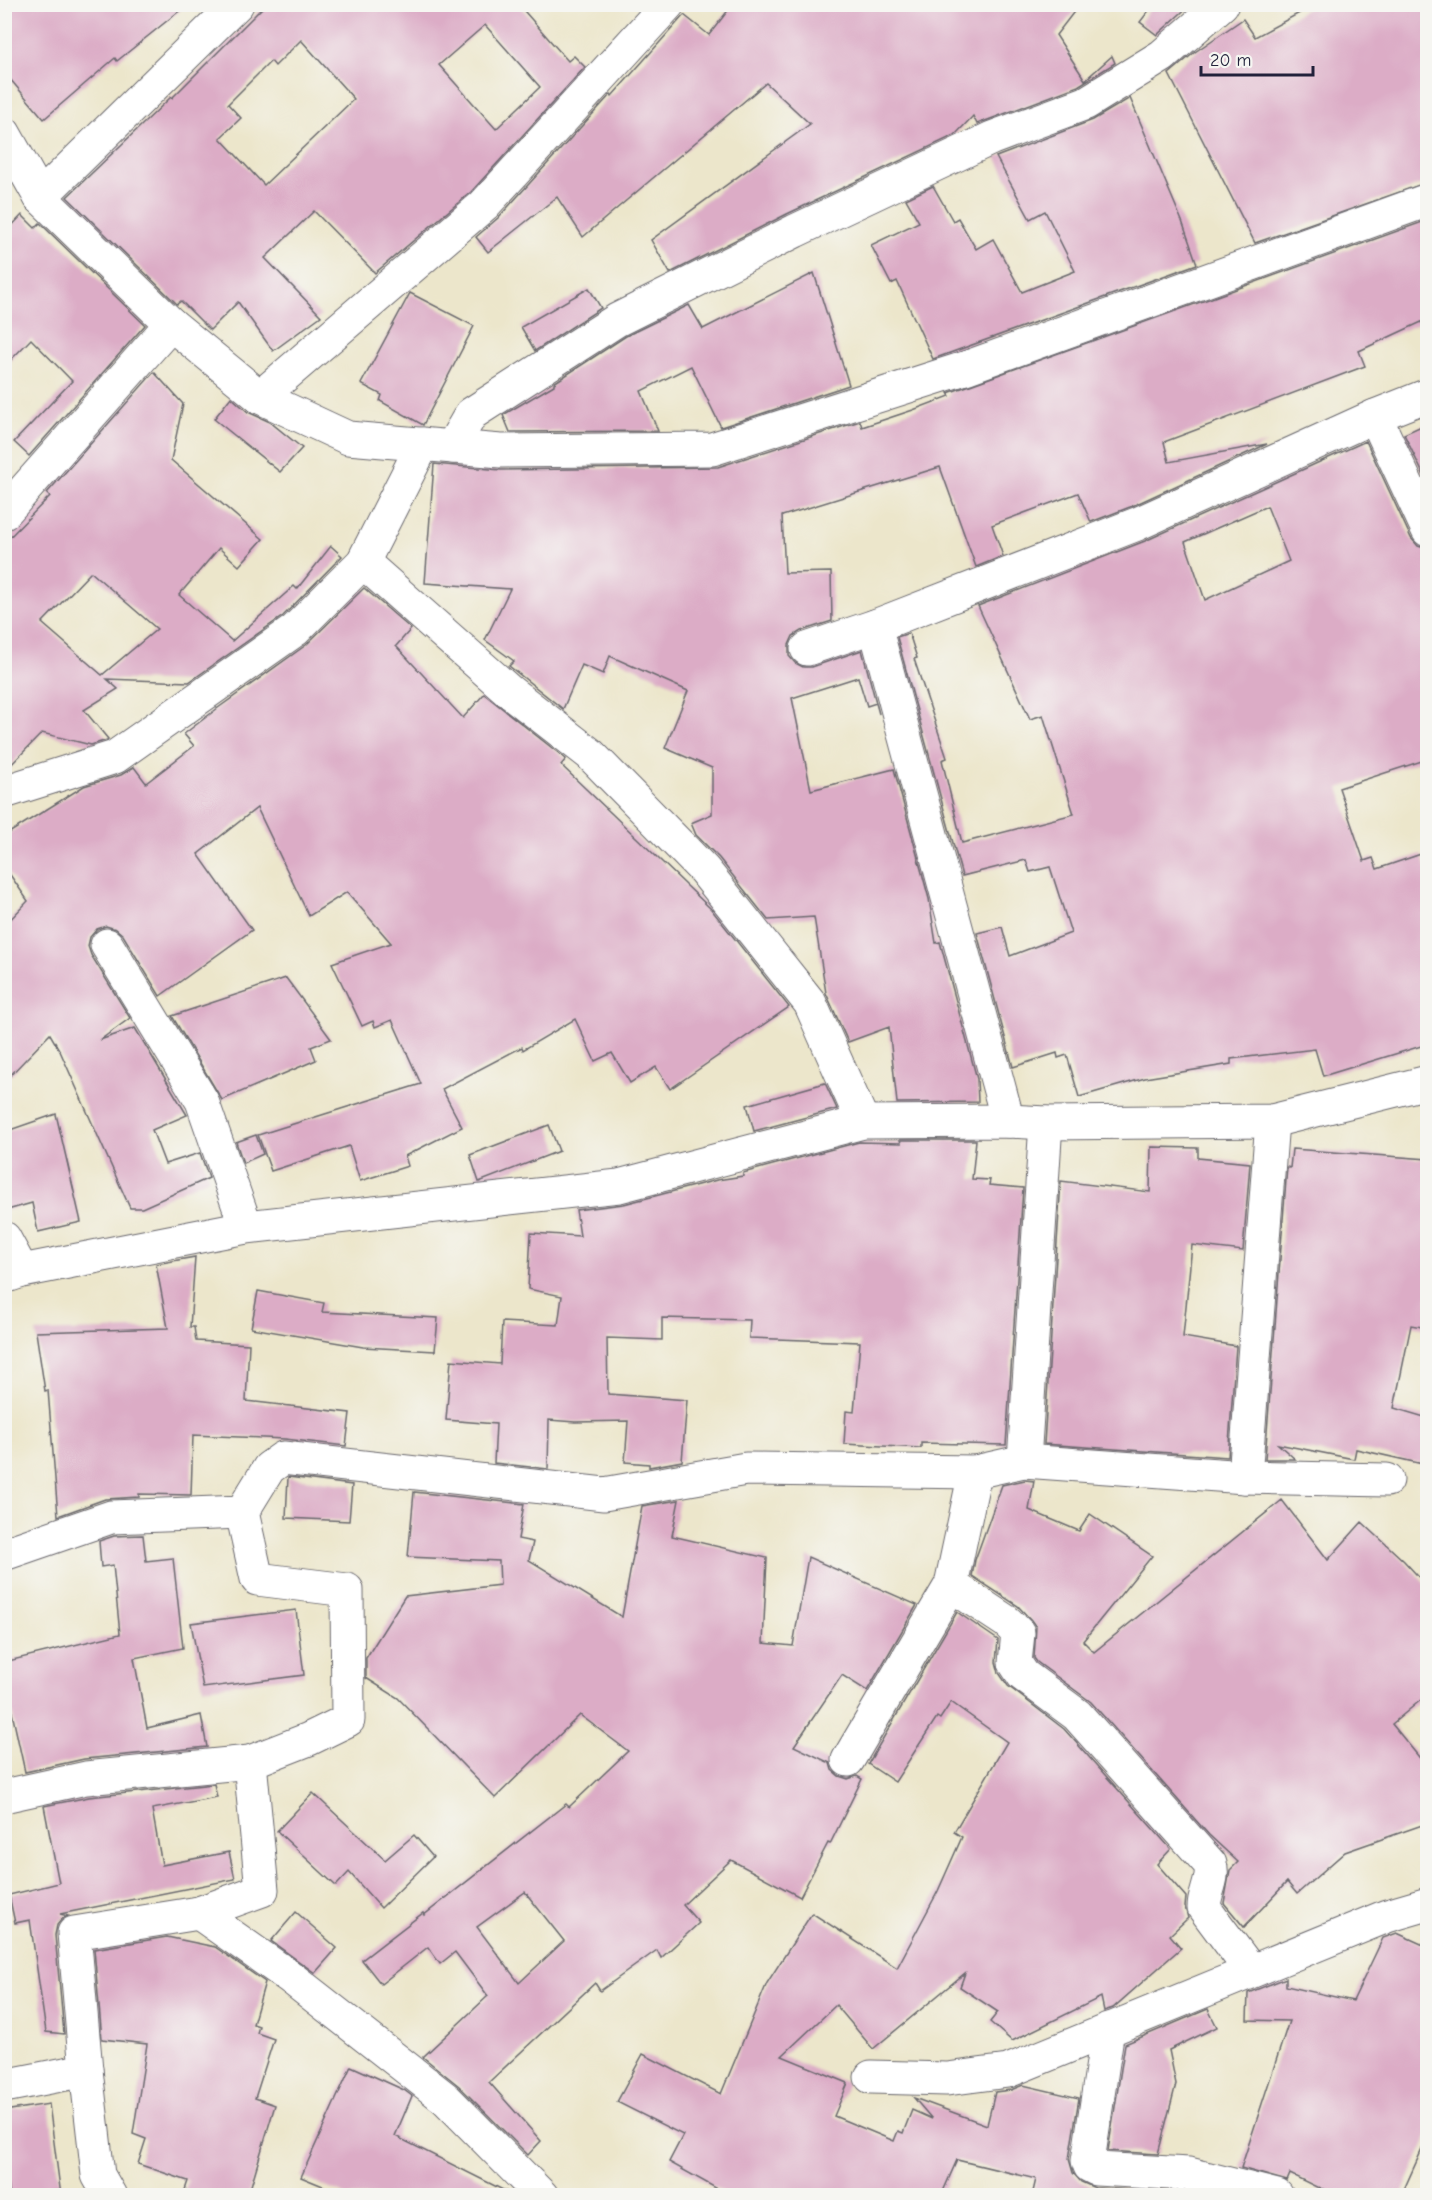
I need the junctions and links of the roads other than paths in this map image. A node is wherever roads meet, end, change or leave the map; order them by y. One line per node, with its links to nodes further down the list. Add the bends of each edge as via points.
1 (237, 4): 5 (street)
2 (668, 4): 9 (street, via 484,204)
3 (1222, 4): 11 (street, via 1162,56 1086,103 992,138 616,320 471,414)
4 (4, 133): 5 (street)
5 (40, 196): 7 (street)
6 (1428, 200): 11 (street, via 968,367 712,450 501,451)
7 (171, 324): 9 (street); 12 (street)
8 (1428, 395): 10 (street)
9 (260, 397): 11 (street, via 348,438)
10 (1375, 416): 13 (street); 15 (street, via 1137,524)
11 (437, 445): 14 (street)
12 (4, 513)
13 (1428, 530)
14 (363, 562): 17 (street, via 295,630 115,757); 22 (street, via 509,691 590,754 704,870 810,1003)
15 (875, 626): 16 (street); 20 (street)
16 (807, 649)
17 (4, 792)
18 (106, 945): 24 (street, via 202,1101)
19 (1428, 1082): 21 (street)
20 (1008, 1121): 22 (street); 23 (street)
21 (1272, 1121): 23 (street); 29 (street)
22 (863, 1122): 24 (street, via 620,1186)
23 (1046, 1123): 27 (street)
24 (246, 1227): 26 (street)
25 (4, 1238): 26 (street)
26 (13, 1274)
27 (1024, 1461): 28 (street); 29 (street)
28 (975, 1472): 31 (street, via 746,1469 604,1494 283,1458 268,1468); 33 (street)
29 (1245, 1477): 30 (street)
30 (1388, 1480)
31 (242, 1512): 32 (street, via 111,1517); 35 (street, via 257,1579 347,1590 348,1720)
32 (4, 1554)
33 (951, 1585): 34 (street); 39 (street, via 1018,1633 1015,1663 1023,1675 1077,1715 1210,1864 1213,1872 1204,1908)
34 (848, 1760)
35 (250, 1762): 36 (street, via 86,1778); 38 (street, via 262,1890)
36 (4, 1796)
37 (1428, 1904): 39 (street, via 1387,1916)
38 (199, 1913): 41 (street, via 74,1934); 45 (street, via 290,1977 446,2099)
39 (1251, 1971): 40 (street)
40 (1108, 2029): 42 (street, via 1008,2071 947,2079); 46 (street, via 1090,2166 1189,2174)
41 (86, 2070): 43 (street); 44 (street, via 98,2175)
42 (871, 2076)
43 (4, 2086)
44 (110, 2196)
45 (542, 2196)
46 (1277, 2196)

